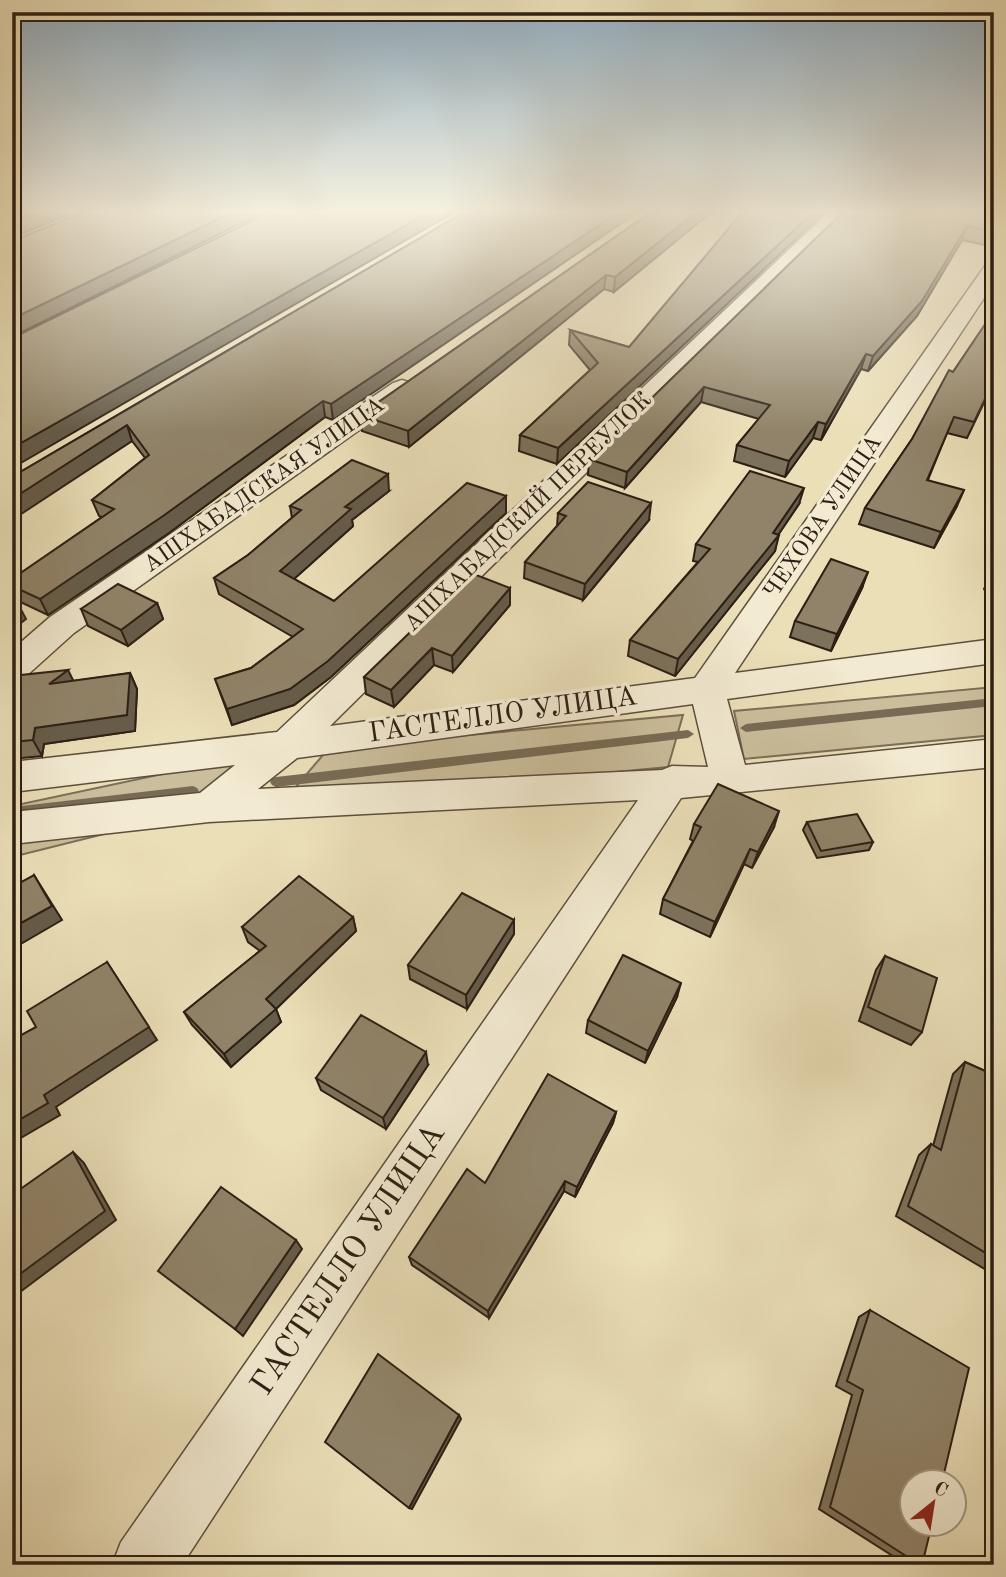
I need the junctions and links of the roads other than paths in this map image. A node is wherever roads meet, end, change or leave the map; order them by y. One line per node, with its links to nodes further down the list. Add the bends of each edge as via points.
1 (766, 284): 7 (street, АШХАБАДСКИЙ ПЕРЕУЛОК)
2 (983, 284): 6 (street, ЧЕХОВА УЛИЦА)
3 (428, 370): 5 (street, АШХАБАДСКАЯ УЛИЦА, via 62,625)
4 (994, 651): 6 (street, ГАСТЕЛЛО УЛИЦА)
5 (12, 669)
6 (706, 688): 7 (street, ГАСТЕЛЛО УЛИЦА); 11 (street)
7 (287, 745): 9 (street, ГАСТЕЛЛО УЛИЦА); 12 (street, АШХАБАДСКИЙ ПЕРЕУЛОК)
8 (994, 753): 11 (street)
9 (12, 777)
10 (672, 781): 11 (street); 12 (street); 14 (street, ГАСТЕЛЛО УЛИЦА)
11 (730, 781)
12 (209, 807): 13 (street)
13 (12, 828)
14 (144, 1565)

